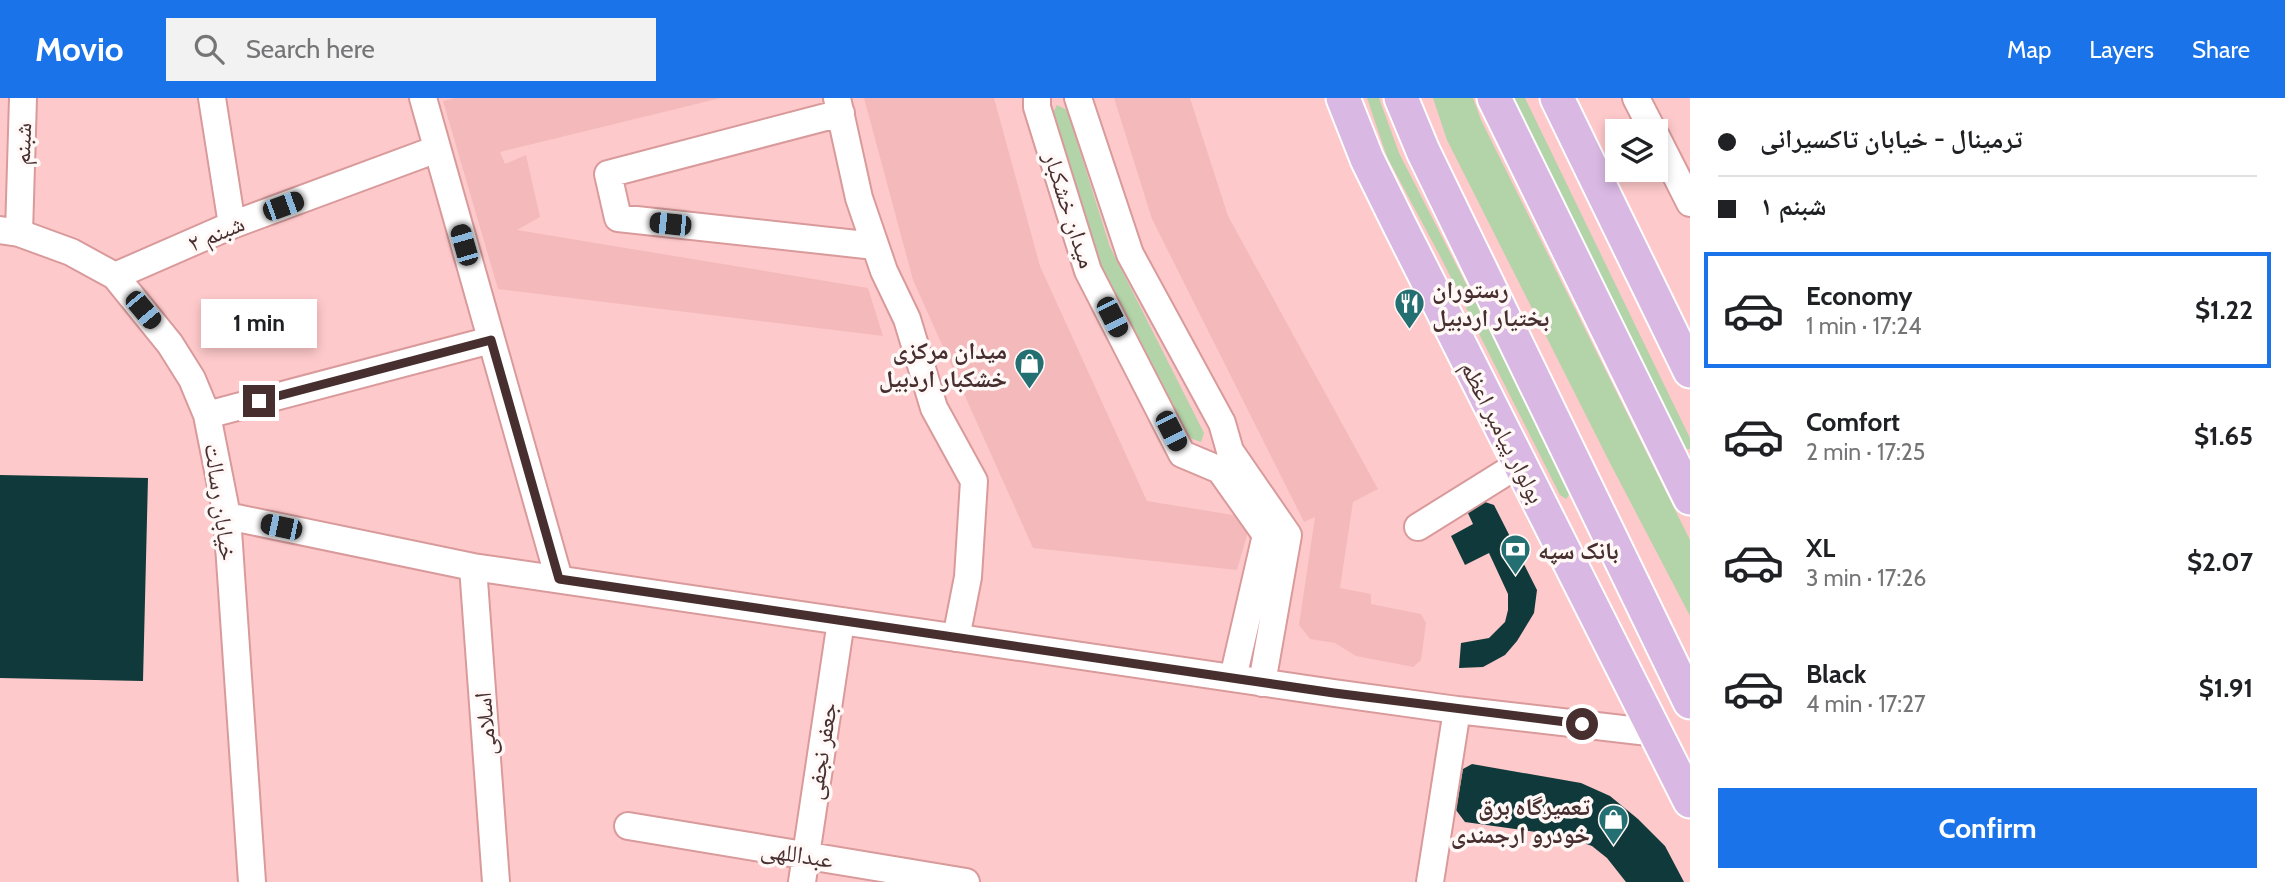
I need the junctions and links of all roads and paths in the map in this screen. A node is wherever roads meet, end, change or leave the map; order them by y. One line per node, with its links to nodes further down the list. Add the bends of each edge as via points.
1 (23, 98): 17 (street, شبنم)
2 (212, 98): 16 (street)
3 (422, 98): 13 (street)
4 (1037, 98): 31 (street, میدان خشکبار, via 1088,271 1182,454 1220,470 1266,535)
5 (1078, 98): 32 (street, میدان خشکبار, via 1130,254 1222,423 1230,451 1288,535)
6 (1343, 98): 23 (main road, بولوار پیامبر اعظم, via 1367,159)
7 (1401, 98): 33 (main road, بولوار پیامبر اعظم)
8 (1494, 98): 24 (main road)
9 (1557, 98): 21 (main road)
10 (1636, 98): 12 (street)
11 (839, 105): 18 (street, via 859,198); 18 (street, via 608,174 618,218)
12 (1646, 119)
13 (437, 149): 16 (street, شبنم ۲); 20 (street)
14 (1668, 161): 15 (street)
15 (1690, 203)
16 (232, 225): 19 (street, شبنم ۲)
17 (9, 231): 19 (street, خیابان رسالت, via 71,252)
18 (875, 246): 30 (street, via 907,319 934,408 974,481 968,577)
19 (115, 276): 22 (street, خیابان رسالت, via 170,344)
20 (491, 340): 22 (street); 28 (street)
21 (1690, 371)
22 (207, 415): 25 (street, خیابان رسالت)
23 (1519, 464): 26 (street); 35 (main road, بولوار پیامبر اعظم)
24 (1690, 498)
25 (227, 516): 27 (street); 40 (street, خیابان رسالت)
26 (1418, 527)
27 (472, 567): 28 (street); 41 (street, اسلامی)
28 (559, 579): 29 (street)
29 (841, 621): 30 (street); 38 (street, جعفر نجفی)
30 (956, 638): 31 (street)
31 (1233, 678): 32 (street)
32 (1262, 683): 34 (street)
33 (1690, 702)
34 (1457, 710): 35 (street); 39 (street)
35 (1657, 733): 36 (main road, بولوار پیامبر اعظم)
36 (1690, 801)
37 (628, 826): 38 (street, عبداللهی)
38 (806, 855): 42 (street, جعفر نجفی); 43 (street, عبداللهی)
39 (1435, 881)
40 (252, 882)
41 (496, 882)
42 (802, 882)
43 (966, 882)

